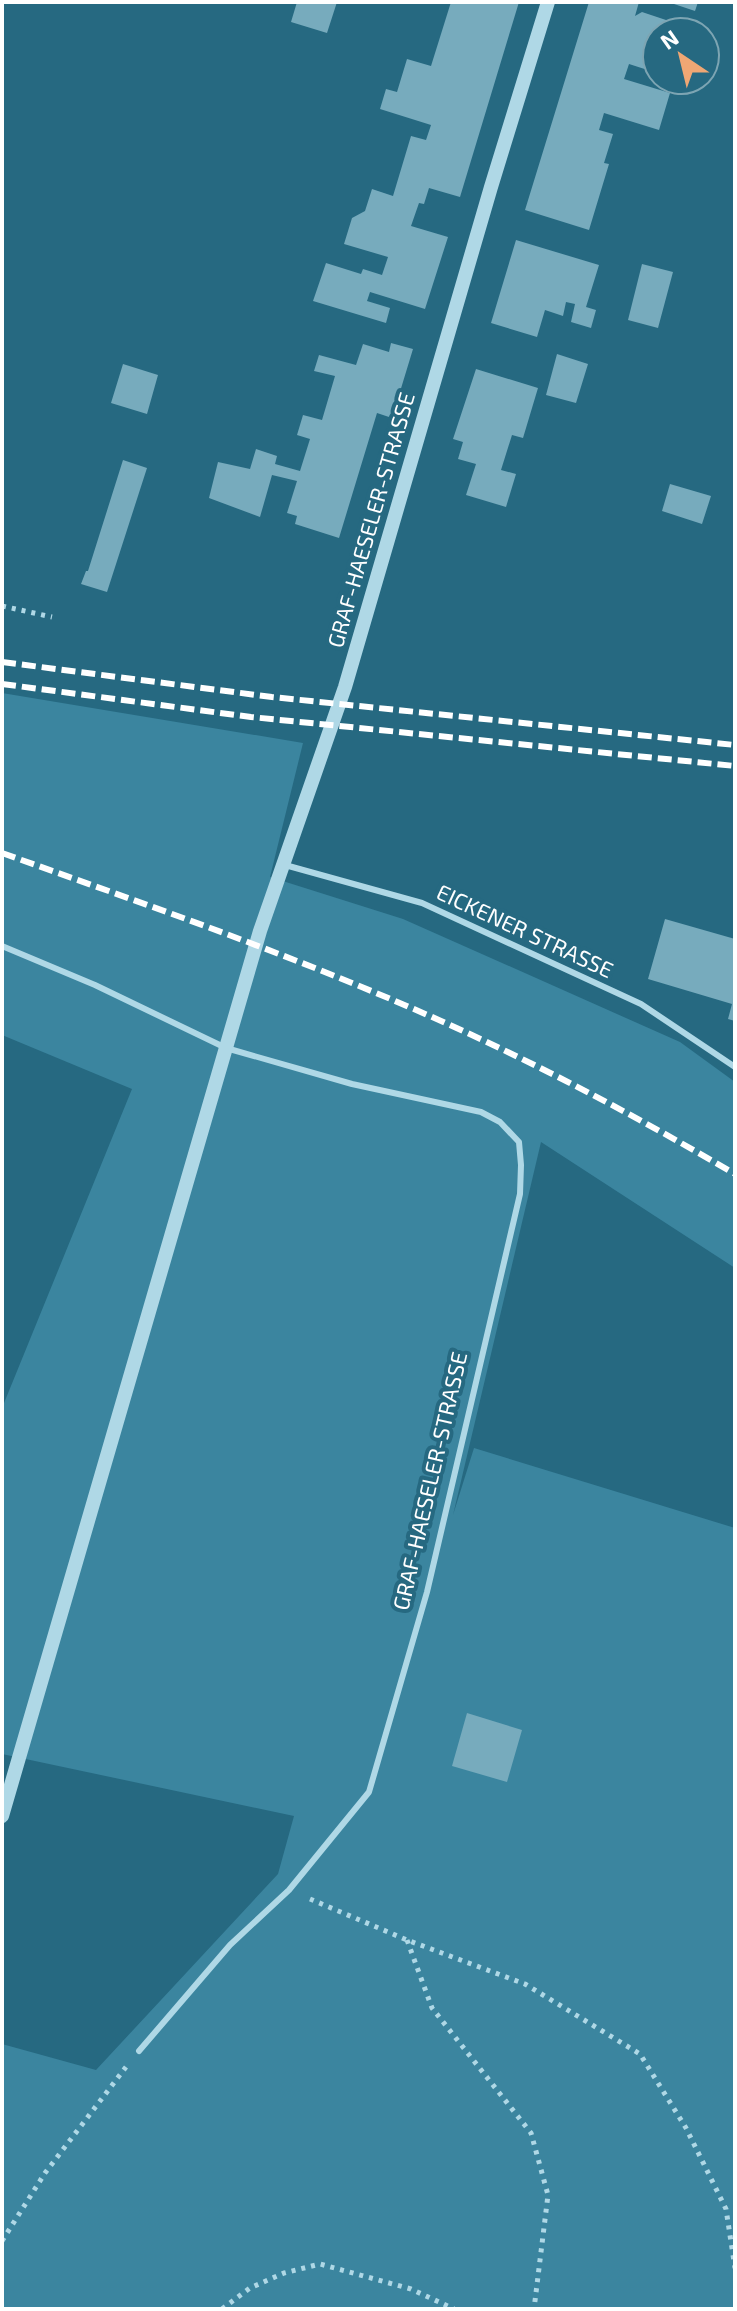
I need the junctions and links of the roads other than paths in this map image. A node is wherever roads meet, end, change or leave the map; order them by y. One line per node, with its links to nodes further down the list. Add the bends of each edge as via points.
1 (548, 2): 2 (street, GRAF-HAESELER-STRASSE, via 345,687)
2 (283, 864): 4 (street, GRAF-HAESELER-STRASSE); 5 (lane, EICKENER STRASSE, via 422,903 641,1004)
3 (2, 946): 4 (lane, GRAF-HAESELER-STRASSE)
4 (226, 1048): 6 (street, GRAF-HAESELER-STRASSE); 7 (lane, GRAF-HAESELER-STRASSE, via 352,1084 481,1112 519,1142 520,1194 427,1592 369,1792 289,1890 230,1945)
5 (735, 1067)
6 (2, 1816)
7 (139, 2051)

